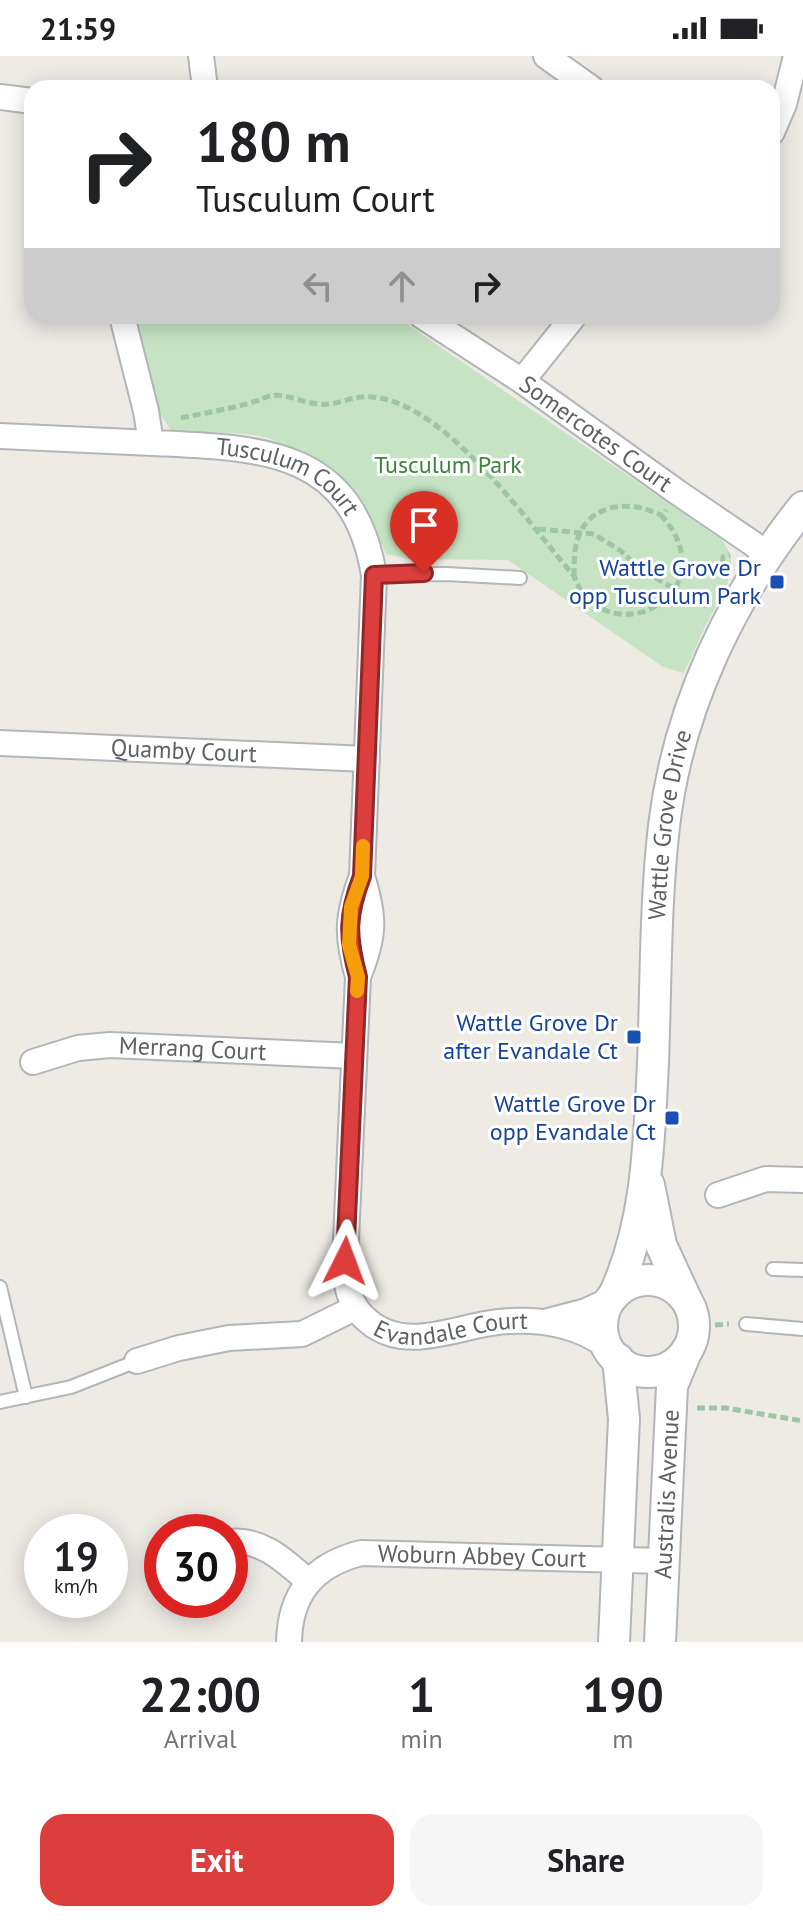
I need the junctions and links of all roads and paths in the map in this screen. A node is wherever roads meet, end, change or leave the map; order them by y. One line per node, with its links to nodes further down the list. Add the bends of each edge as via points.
1 (201, 56): 4 (street)
2 (546, 56): 5 (street)
3 (796, 56): 8 (street)
4 (204, 80)
5 (580, 80)
6 (0, 97): 7 (street)
7 (24, 100)
8 (780, 113)
9 (124, 324): 13 (street)
10 (434, 324): 12 (street, Somercotes Court)
11 (568, 324): 12 (street)
12 (522, 381): 15 (street, Somercotes Court)
13 (150, 434): 14 (street, Tusculum Court); 18 (path, via 272,395 306,404 374,396 429,420); 22 (street, Tusculum Court, via 266,451 307,469 335,490 355,516)
14 (0, 436)
15 (677, 492): 17 (path); 21 (street, Somercotes Court)
16 (803, 507): 21 (street, Wattle Grove Drive)
17 (662, 516): 19 (path, via 624,504 606,509); 26 (path, via 683,556)
18 (537, 529): 19 (path); 23 (path)
19 (580, 532): 23 (path); 26 (path, via 608,542)
20 (732, 554): 25 (path, via 723,557)
21 (768, 554): 32 (street, Wattle Grove Drive, via 712,654 675,764 664,827)
22 (374, 575): 24 (lane); 29 (street, Tusculum Court)
23 (574, 576): 26 (path, via 587,600 617,614 640,614)
24 (520, 578)
25 (721, 578)
26 (675, 589): 27 (path, via 705,605)
27 (713, 591)
28 (0, 743): 29 (street, Quamby Court)
29 (367, 759): 30 (street, Tusculum Court, via 362,876 351,907 349,945 358,977)
30 (354, 1056): 31 (street, Merrang Court, via 110,1045); 40 (street, Tusculum Court, via 345,1261)
31 (33, 1062)
32 (647, 1176): 38 (street, Wattle Grove Drive, via 627,1264); 39 (street, Wattle Grove Drive, via 661,1245)
33 (803, 1180): 34 (street, via 766,1179)
34 (718, 1195)
35 (773, 1269): 36 (lane)
36 (803, 1270)
37 (0, 1287): 47 (lane)
38 (612, 1297): 39 (street, via 632,1283 652,1280 672,1286); 41 (street, Evandale Court, via 586,1311); 45 (street, via 603,1327)
39 (687, 1301): 44 (street, via 694,1320)
40 (355, 1308): 41 (street, Evandale Court, via 377,1329 405,1338 494,1322); 46 (street, Evandale Court, via 302,1334 229,1338)
41 (545, 1322): 45 (street, Evandale Court, via 586,1333)
42 (746, 1324): 43 (lane)
43 (803, 1329)
44 (687, 1350): 45 (street, via 673,1365 652,1372 637,1370); 53 (street, Australis Avenue, via 672,1386)
45 (613, 1354): 52 (street, Australis Avenue, via 624,1419)
46 (137, 1361): 47 (lane, via 71,1387)
47 (26, 1397): 48 (lane)
48 (0, 1402)
49 (690, 1408): 50 (path, via 726,1408)
50 (803, 1421)
51 (248, 1542): 54 (street)
52 (617, 1560): 53 (street, Woburn Abbey Court); 54 (street, Woburn Abbey Court, via 377,1552 344,1557); 56 (street, Australis Avenue)
53 (663, 1561): 57 (street, Australis Avenue)
54 (309, 1582): 55 (street, Woburn Abbey Court, via 294,1608)
55 (289, 1642)
56 (614, 1642)
57 (660, 1642)

